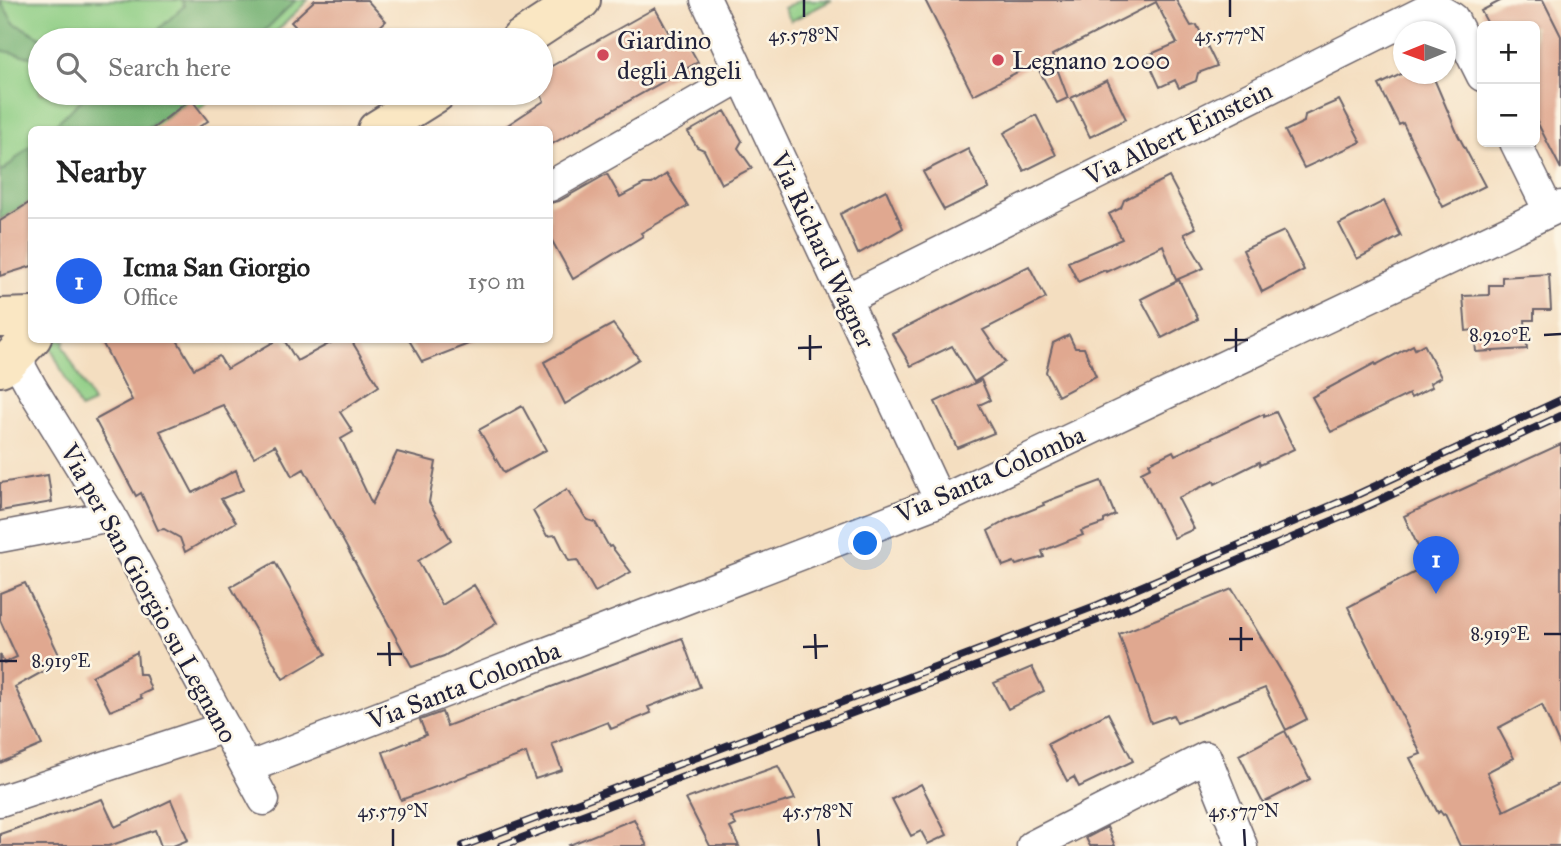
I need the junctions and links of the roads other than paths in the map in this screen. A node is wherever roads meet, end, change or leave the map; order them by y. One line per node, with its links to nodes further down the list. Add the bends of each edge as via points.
1 (581, 0): 3 (street)
2 (706, 0): 5 (street, Via Richard Wagner)
3 (538, 28)
4 (1477, 66): 11 (street, Via Albert Einstein, via 1453,18 1429,9)
5 (742, 76): 9 (street); 11 (street, Via Richard Wagner)
6 (417, 105): 7 (street)
7 (383, 126)
8 (1518, 147): 10 (street)
9 (553, 184)
10 (1555, 209): 13 (street, Via Santa Colomba)
11 (846, 299): 13 (street, Via Richard Wagner)
12 (13, 339): 14 (street, Via per San Giorgio su Legnano, via 21,368)
13 (940, 500): 17 (street, Via Santa Colomba)
14 (111, 516): 15 (street); 16 (street, Via per San Giorgio su Legnano)
15 (0, 537)
16 (225, 727): 17 (street, Via per San Giorgio su Legnano); 19 (street)
17 (247, 768): 18 (street, Via per San Giorgio su Legnano)
18 (264, 800)
19 (0, 801)
20 (1032, 846): 21 (street, via 1206,757)
21 (1242, 846)

